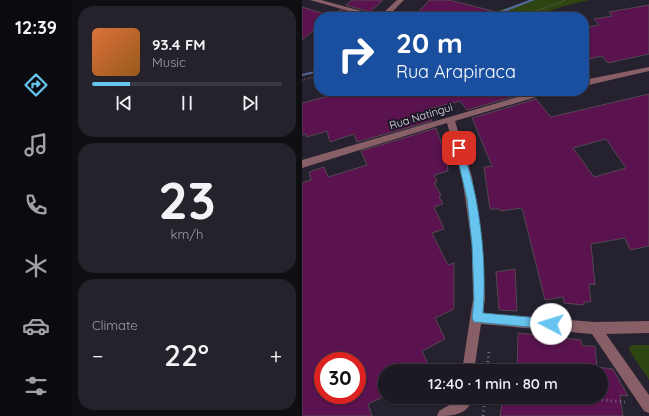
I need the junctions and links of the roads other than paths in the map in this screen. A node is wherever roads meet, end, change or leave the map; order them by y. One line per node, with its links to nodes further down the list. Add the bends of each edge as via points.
1 (313, 0): 3 (street)
2 (401, 0): 4 (street)
3 (359, 12)
4 (388, 12)
5 (649, 69): 6 (street)
6 (589, 82)
7 (530, 96): 8 (street, Rua Natingui)
8 (450, 119): 9 (street, Rua Natingui); 10 (street, via 472,199 477,245)
9 (302, 164)
10 (477, 318): 12 (street); 13 (street)
11 (649, 327): 12 (street)
12 (595, 328): 15 (street)
13 (469, 364)
14 (462, 406): 16 (street)
15 (649, 406)
16 (444, 416)

